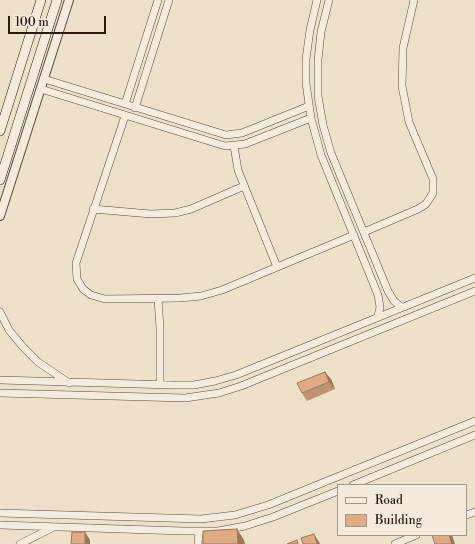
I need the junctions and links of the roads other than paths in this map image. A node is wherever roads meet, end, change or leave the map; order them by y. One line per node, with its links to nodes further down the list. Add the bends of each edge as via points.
1 (41, 0): 20 (main road)
2 (57, 0): 22 (main road)
3 (69, 0): 11 (street)
4 (158, 0): 13 (street)
5 (169, 0): 15 (street)
6 (317, 0): 9 (street, via 310,30)
7 (329, 0): 10 (street, via 321,32)
8 (414, 0): 26 (street, via 403,48 402,86 409,122 433,179 433,193 422,207)
9 (306, 71): 10 (street); 14 (street)
10 (317, 71): 26 (street, via 320,110 327,139)
11 (44, 79): 12 (street); 13 (street)
12 (40, 89): 16 (street); 25 (street)
13 (125, 104): 15 (street)
14 (309, 106): 17 (street, via 231,135); 18 (street)
15 (135, 108): 17 (street)
16 (125, 116): 19 (street); 24 (street)
17 (168, 118): 19 (street)
18 (311, 118): 21 (street, via 246,144); 27 (street, via 321,155)
19 (165, 128): 21 (street, via 218,145)
20 (0, 131)
21 (234, 146): 23 (street, via 236,164)
22 (0, 180)
23 (244, 186): 24 (street, via 191,209 175,213 150,214); 28 (street)
24 (93, 209): 34 (street, via 76,263 78,279 83,289 91,295 105,299)
25 (0, 216)
26 (364, 232): 33 (street)
27 (354, 235): 28 (street); 35 (street)
28 (277, 267): 34 (street, via 212,293)
29 (475, 271): 31 (street)
30 (475, 278): 31 (street)
31 (465, 282): 36 (street)
32 (475, 291): 40 (street)
33 (390, 296): 35 (street, via 387,300); 36 (street)
34 (158, 299): 43 (street)
35 (380, 301): 38 (street)
36 (401, 307): 38 (street)
37 (0, 312): 42 (street, via 9,330 23,347 38,362)
38 (378, 316): 39 (street)
39 (314, 342): 40 (street); 43 (street, via 226,378 194,385)
40 (320, 354): 44 (street, via 242,386 202,396 173,398)
41 (0, 380): 42 (street)
42 (70, 383): 43 (street)
43 (160, 385)
44 (0, 393)
45 (475, 421): 47 (street)
46 (475, 435): 48 (street)
47 (372, 462): 48 (street); 51 (street, via 262,507 224,517)
48 (378, 475): 49 (street)
49 (356, 484)
50 (337, 491): 54 (street, via 252,524 232,529)
51 (0, 512)
52 (0, 525): 53 (street)
53 (53, 527): 54 (street); 56 (street)
54 (198, 532): 57 (street)
55 (414, 536): 58 (street)
56 (20, 544)
57 (198, 544)
58 (395, 544)

